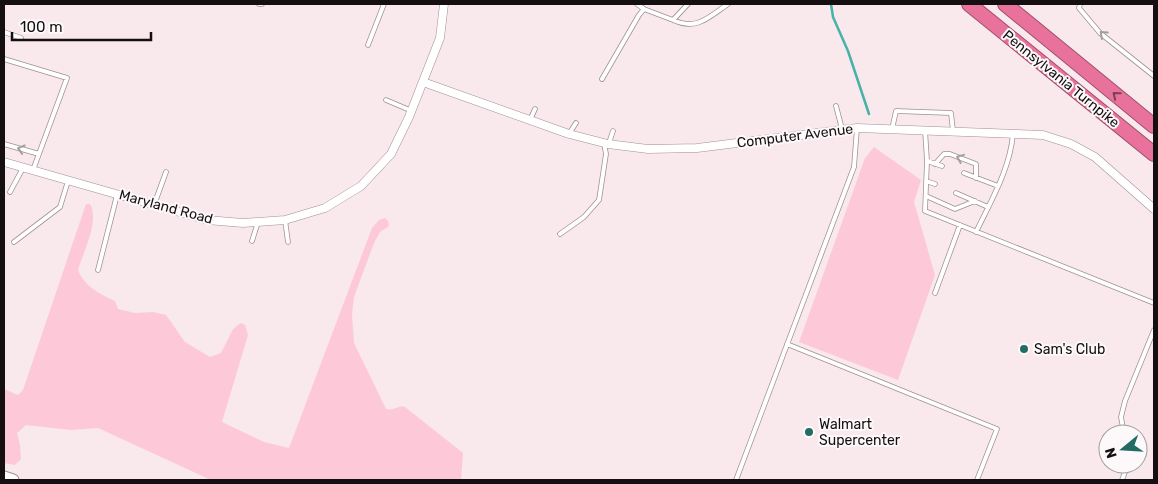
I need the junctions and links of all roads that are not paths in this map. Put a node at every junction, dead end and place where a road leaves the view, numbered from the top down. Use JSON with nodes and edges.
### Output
{"nodes":[{"id":1,"x":384,"y":4,"type":"edge"},
{"id":2,"x":444,"y":4,"type":"edge"},
{"id":3,"x":637,"y":4,"type":"edge"},
{"id":4,"x":688,"y":4,"type":"edge"},
{"id":5,"x":728,"y":4,"type":"edge"},
{"id":6,"x":968,"y":4,"type":"edge"},
{"id":7,"x":1005,"y":4,"type":"edge"},
{"id":8,"x":1080,"y":4,"type":"edge"},
{"id":9,"x":644,"y":9,"type":"junction"},
{"id":10,"x":673,"y":20,"type":"junction"},
{"id":11,"x":4,"y":32,"type":"edge"},
{"id":12,"x":21,"y":38,"type":"dead end"},
{"id":13,"x":368,"y":45,"type":"dead end"},
{"id":14,"x":4,"y":59,"type":"edge"},
{"id":15,"x":1154,"y":76,"type":"edge"},
{"id":16,"x":602,"y":79,"type":"dead end"},
{"id":17,"x":423,"y":82,"type":"junction"},
{"id":18,"x":386,"y":100,"type":"dead end"},
{"id":19,"x":836,"y":106,"type":"dead end"},
{"id":20,"x":534,"y":109,"type":"dead end"},
{"id":21,"x":412,"y":111,"type":"junction"},
{"id":22,"x":530,"y":120,"type":"junction"},
{"id":23,"x":576,"y":123,"type":"dead end"},
{"id":24,"x":1154,"y":126,"type":"edge"},
{"id":25,"x":857,"y":128,"type":"junction"},
{"id":26,"x":842,"y":129,"type":"junction"},
{"id":27,"x":892,"y":129,"type":"junction"},
{"id":28,"x":925,"y":130,"type":"junction"},
{"id":29,"x":613,"y":131,"type":"dead end"},
{"id":30,"x":953,"y":131,"type":"junction"},
{"id":31,"x":569,"y":134,"type":"junction"},
{"id":32,"x":1013,"y":134,"type":"junction"},
{"id":33,"x":4,"y":144,"type":"edge"},
{"id":34,"x":606,"y":144,"type":"junction"},
{"id":35,"x":39,"y":154,"type":"junction"},
{"id":36,"x":1154,"y":154,"type":"edge"},
{"id":37,"x":927,"y":161,"type":"junction"},
{"id":38,"x":4,"y":162,"type":"edge"},
{"id":39,"x":935,"y":164,"type":"junction"},
{"id":40,"x":942,"y":166,"type":"dead end"},
{"id":41,"x":23,"y":168,"type":"junction"},
{"id":42,"x":33,"y":170,"type":"junction"},
{"id":43,"x":166,"y":172,"type":"dead end"},
{"id":44,"x":964,"y":173,"type":"dead end"},
{"id":45,"x":976,"y":178,"type":"junction"},
{"id":46,"x":68,"y":180,"type":"junction"},
{"id":47,"x":926,"y":181,"type":"junction"},
{"id":48,"x":935,"y":184,"type":"dead end"},
{"id":49,"x":998,"y":186,"type":"junction"},
{"id":50,"x":10,"y":192,"type":"dead end"},
{"id":51,"x":956,"y":193,"type":"dead end"},
{"id":52,"x":117,"y":195,"type":"junction"},
{"id":53,"x":926,"y":196,"type":"junction"},
{"id":54,"x":975,"y":201,"type":"junction"},
{"id":55,"x":154,"y":205,"type":"junction"},
{"id":56,"x":988,"y":207,"type":"junction"},
{"id":57,"x":1154,"y":209,"type":"edge"},
{"id":58,"x":285,"y":220,"type":"junction"},
{"id":59,"x":258,"y":222,"type":"junction"},
{"id":60,"x":960,"y":226,"type":"junction"},
{"id":61,"x":976,"y":232,"type":"junction"},
{"id":62,"x":560,"y":234,"type":"dead end"},
{"id":63,"x":252,"y":241,"type":"dead end"},
{"id":64,"x":14,"y":242,"type":"dead end"},
{"id":65,"x":288,"y":242,"type":"dead end"},
{"id":66,"x":98,"y":270,"type":"dead end"},
{"id":67,"x":935,"y":293,"type":"dead end"},
{"id":68,"x":1154,"y":303,"type":"edge"},
{"id":69,"x":1154,"y":330,"type":"edge"},
{"id":70,"x":787,"y":344,"type":"junction"},
{"id":71,"x":1122,"y":424,"type":"edge"},
{"id":72,"x":4,"y":477,"type":"edge"},
{"id":73,"x":13,"y":480,"type":"edge"},
{"id":74,"x":736,"y":480,"type":"edge"},
{"id":75,"x":977,"y":480,"type":"edge"}],
"edges":[{"from":1,"to":13,"type":"lane"},
{"from":2,"to":17,"type":"street","name":"Maryland Road"},
{"from":3,"to":9,"type":"lane"},
{"from":4,"to":10,"type":"lane"},
{"from":5,"to":10,"type":"lane"},
{"from":6,"to":36,"type":"highway","name":"Pennsylvania Turnpike"},
{"from":24,"to":7,"type":"highway","name":"Pennsylvania Turnpike","one_way":true},
{"from":15,"to":8,"type":"lane","one_way":true},
{"from":9,"to":10,"type":"lane"},
{"from":9,"to":16,"type":"lane"},
{"from":11,"to":12,"type":"lane"},
{"from":14,"to":35,"type":"lane"},
{"from":17,"to":21,"type":"street","name":"Maryland Road"},
{"from":17,"to":22,"type":"street","name":"Computer Avenue"},
{"from":18,"to":21,"type":"lane"},
{"from":19,"to":26,"type":"lane"},
{"from":20,"to":22,"type":"lane"},
{"from":21,"to":58,"type":"street","name":"Maryland Road"},
{"from":22,"to":31,"type":"street","name":"Computer Avenue"},
{"from":23,"to":31,"type":"lane"},
{"from":25,"to":26,"type":"street","name":"Computer Avenue"},
{"from":25,"to":27,"type":"street","name":"Computer Avenue"},
{"from":25,"to":70,"type":"lane"},
{"from":26,"to":34,"type":"street","name":"Computer Avenue"},
{"from":27,"to":28,"type":"street","name":"Computer Avenue"},
{"from":27,"to":30,"type":"lane"},
{"from":28,"to":30,"type":"street","name":"Computer Avenue"},
{"from":28,"to":37,"type":"lane"},
{"from":29,"to":34,"type":"lane"},
{"from":30,"to":32,"type":"street","name":"Computer Avenue"},
{"from":31,"to":34,"type":"street","name":"Computer Avenue"},
{"from":32,"to":49,"type":"lane"},
{"from":32,"to":57,"type":"street","name":"Computer Avenue"},
{"from":35,"to":33,"type":"lane","one_way":true},
{"from":34,"to":62,"type":"lane"},
{"from":35,"to":42,"type":"lane"},
{"from":37,"to":39,"type":"lane"},
{"from":37,"to":47,"type":"lane"},
{"from":38,"to":41,"type":"street","name":"Maryland Road"},
{"from":39,"to":40,"type":"lane"},
{"from":45,"to":39,"type":"lane","one_way":true},
{"from":41,"to":42,"type":"street","name":"Maryland Road"},
{"from":41,"to":50,"type":"lane"},
{"from":42,"to":46,"type":"street","name":"Maryland Road"},
{"from":43,"to":55,"type":"lane"},
{"from":44,"to":45,"type":"lane"},
{"from":45,"to":49,"type":"lane"},
{"from":46,"to":52,"type":"street","name":"Maryland Road"},
{"from":46,"to":64,"type":"lane"},
{"from":47,"to":48,"type":"lane"},
{"from":47,"to":53,"type":"lane"},
{"from":49,"to":56,"type":"lane"},
{"from":51,"to":54,"type":"lane"},
{"from":52,"to":55,"type":"street","name":"Maryland Road"},
{"from":52,"to":66,"type":"lane"},
{"from":53,"to":54,"type":"lane"},
{"from":53,"to":60,"type":"lane"},
{"from":54,"to":56,"type":"lane"},
{"from":55,"to":59,"type":"street","name":"Maryland Road"},
{"from":56,"to":61,"type":"lane"},
{"from":58,"to":59,"type":"street","name":"Maryland Road"},
{"from":58,"to":65,"type":"lane"},
{"from":59,"to":63,"type":"lane"},
{"from":60,"to":61,"type":"lane"},
{"from":60,"to":67,"type":"lane"},
{"from":61,"to":68,"type":"lane"},
{"from":69,"to":71,"type":"lane"},
{"from":70,"to":74,"type":"lane"},
{"from":70,"to":75,"type":"lane"},
{"from":72,"to":73,"type":"main road"}]}
